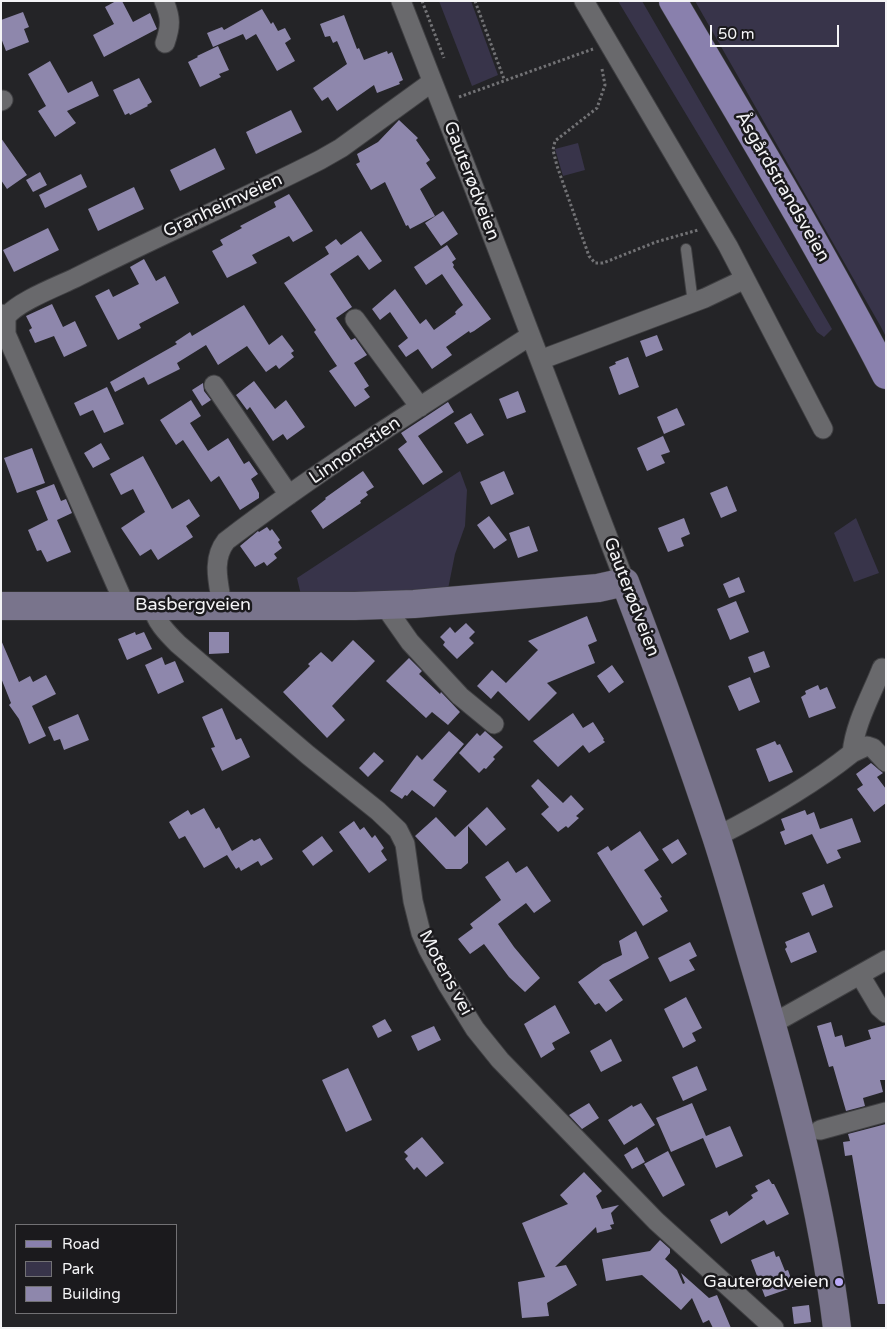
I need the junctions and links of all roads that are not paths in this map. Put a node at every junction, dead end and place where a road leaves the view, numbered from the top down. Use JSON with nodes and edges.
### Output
{"nodes":[{"id":1,"x":164,"y":1,"type":"edge"},
{"id":2,"x":401,"y":1,"type":"edge"},
{"id":3,"x":584,"y":1,"type":"edge"},
{"id":4,"x":673,"y":1,"type":"edge"},
{"id":5,"x":165,"y":43,"type":"dead end"},
{"id":6,"x":432,"y":82,"type":"junction"},
{"id":7,"x":686,"y":249,"type":"dead end"},
{"id":8,"x":745,"y":279,"type":"junction"},
{"id":9,"x":694,"y":303,"type":"junction"},
{"id":10,"x":3,"y":316,"type":"edge"},
{"id":11,"x":355,"y":319,"type":"dead end"},
{"id":12,"x":530,"y":336,"type":"junction"},
{"id":13,"x":540,"y":360,"type":"junction"},
{"id":14,"x":886,"y":375,"type":"edge"},
{"id":15,"x":214,"y":386,"type":"dead end"},
{"id":16,"x":420,"y":407,"type":"junction"},
{"id":17,"x":823,"y":429,"type":"dead end"},
{"id":18,"x":289,"y":495,"type":"junction"},
{"id":19,"x":625,"y":582,"type":"junction"},
{"id":20,"x":138,"y":605,"type":"junction"},
{"id":21,"x":222,"y":605,"type":"junction"},
{"id":22,"x":384,"y":605,"type":"junction"},
{"id":23,"x":1,"y":606,"type":"edge"},
{"id":24,"x":882,"y":668,"type":"dead end"},
{"id":25,"x":494,"y":724,"type":"dead end"},
{"id":26,"x":852,"y":753,"type":"junction"},
{"id":27,"x":886,"y":762,"type":"edge"},
{"id":28,"x":716,"y":837,"type":"junction"},
{"id":29,"x":886,"y":960,"type":"edge"},
{"id":30,"x":860,"y":975,"type":"junction"},
{"id":31,"x":886,"y":1014,"type":"edge"},
{"id":32,"x":772,"y":1024,"type":"junction"},
{"id":33,"x":886,"y":1112,"type":"edge"},
{"id":34,"x":820,"y":1130,"type":"dead end"},
{"id":35,"x":774,"y":1328,"type":"edge"},
{"id":36,"x":837,"y":1328,"type":"edge"}],
"edges":[{"from":1,"to":5,"type":"street"},
{"from":2,"to":6,"type":"street","name":"Gauterødveien"},
{"from":3,"to":8,"type":"street"},
{"from":4,"to":14,"type":"main road","name":"Åsgårdstrandsveien"},
{"from":6,"to":10,"type":"street","name":"Granheimveien"},
{"from":6,"to":12,"type":"street","name":"Gauterødveien"},
{"from":7,"to":9,"type":"lane"},
{"from":8,"to":9,"type":"street"},
{"from":8,"to":17,"type":"street"},
{"from":9,"to":13,"type":"street"},
{"from":10,"to":20,"type":"street","name":"Granheimveien"},
{"from":11,"to":16,"type":"street","name":"Linnomstien"},
{"from":12,"to":13,"type":"street","name":"Gauterødveien"},
{"from":12,"to":16,"type":"street","name":"Linnomstien"},
{"from":13,"to":19,"type":"street","name":"Gauterødveien"},
{"from":15,"to":18,"type":"street"},
{"from":16,"to":18,"type":"street","name":"Linnomstien"},
{"from":18,"to":21,"type":"street","name":"Linnomstien"},
{"from":19,"to":22,"type":"main road","name":"Basbergveien"},
{"from":19,"to":28,"type":"main road","name":"Gauterødveien"},
{"from":20,"to":21,"type":"main road","name":"Basbergveien"},
{"from":20,"to":23,"type":"main road","name":"Basbergveien"},
{"from":20,"to":35,"type":"street","name":"Motens vei"},
{"from":21,"to":22,"type":"main road","name":"Basbergveien"},
{"from":22,"to":25,"type":"street"},
{"from":24,"to":26,"type":"street"},
{"from":26,"to":27,"type":"street"},
{"from":26,"to":28,"type":"street"},
{"from":28,"to":32,"type":"main road","name":"Gauterødveien"},
{"from":29,"to":30,"type":"street"},
{"from":30,"to":31,"type":"street"},
{"from":30,"to":32,"type":"street"},
{"from":32,"to":36,"type":"main road","name":"Gauterødveien"},
{"from":33,"to":34,"type":"street"}]}
